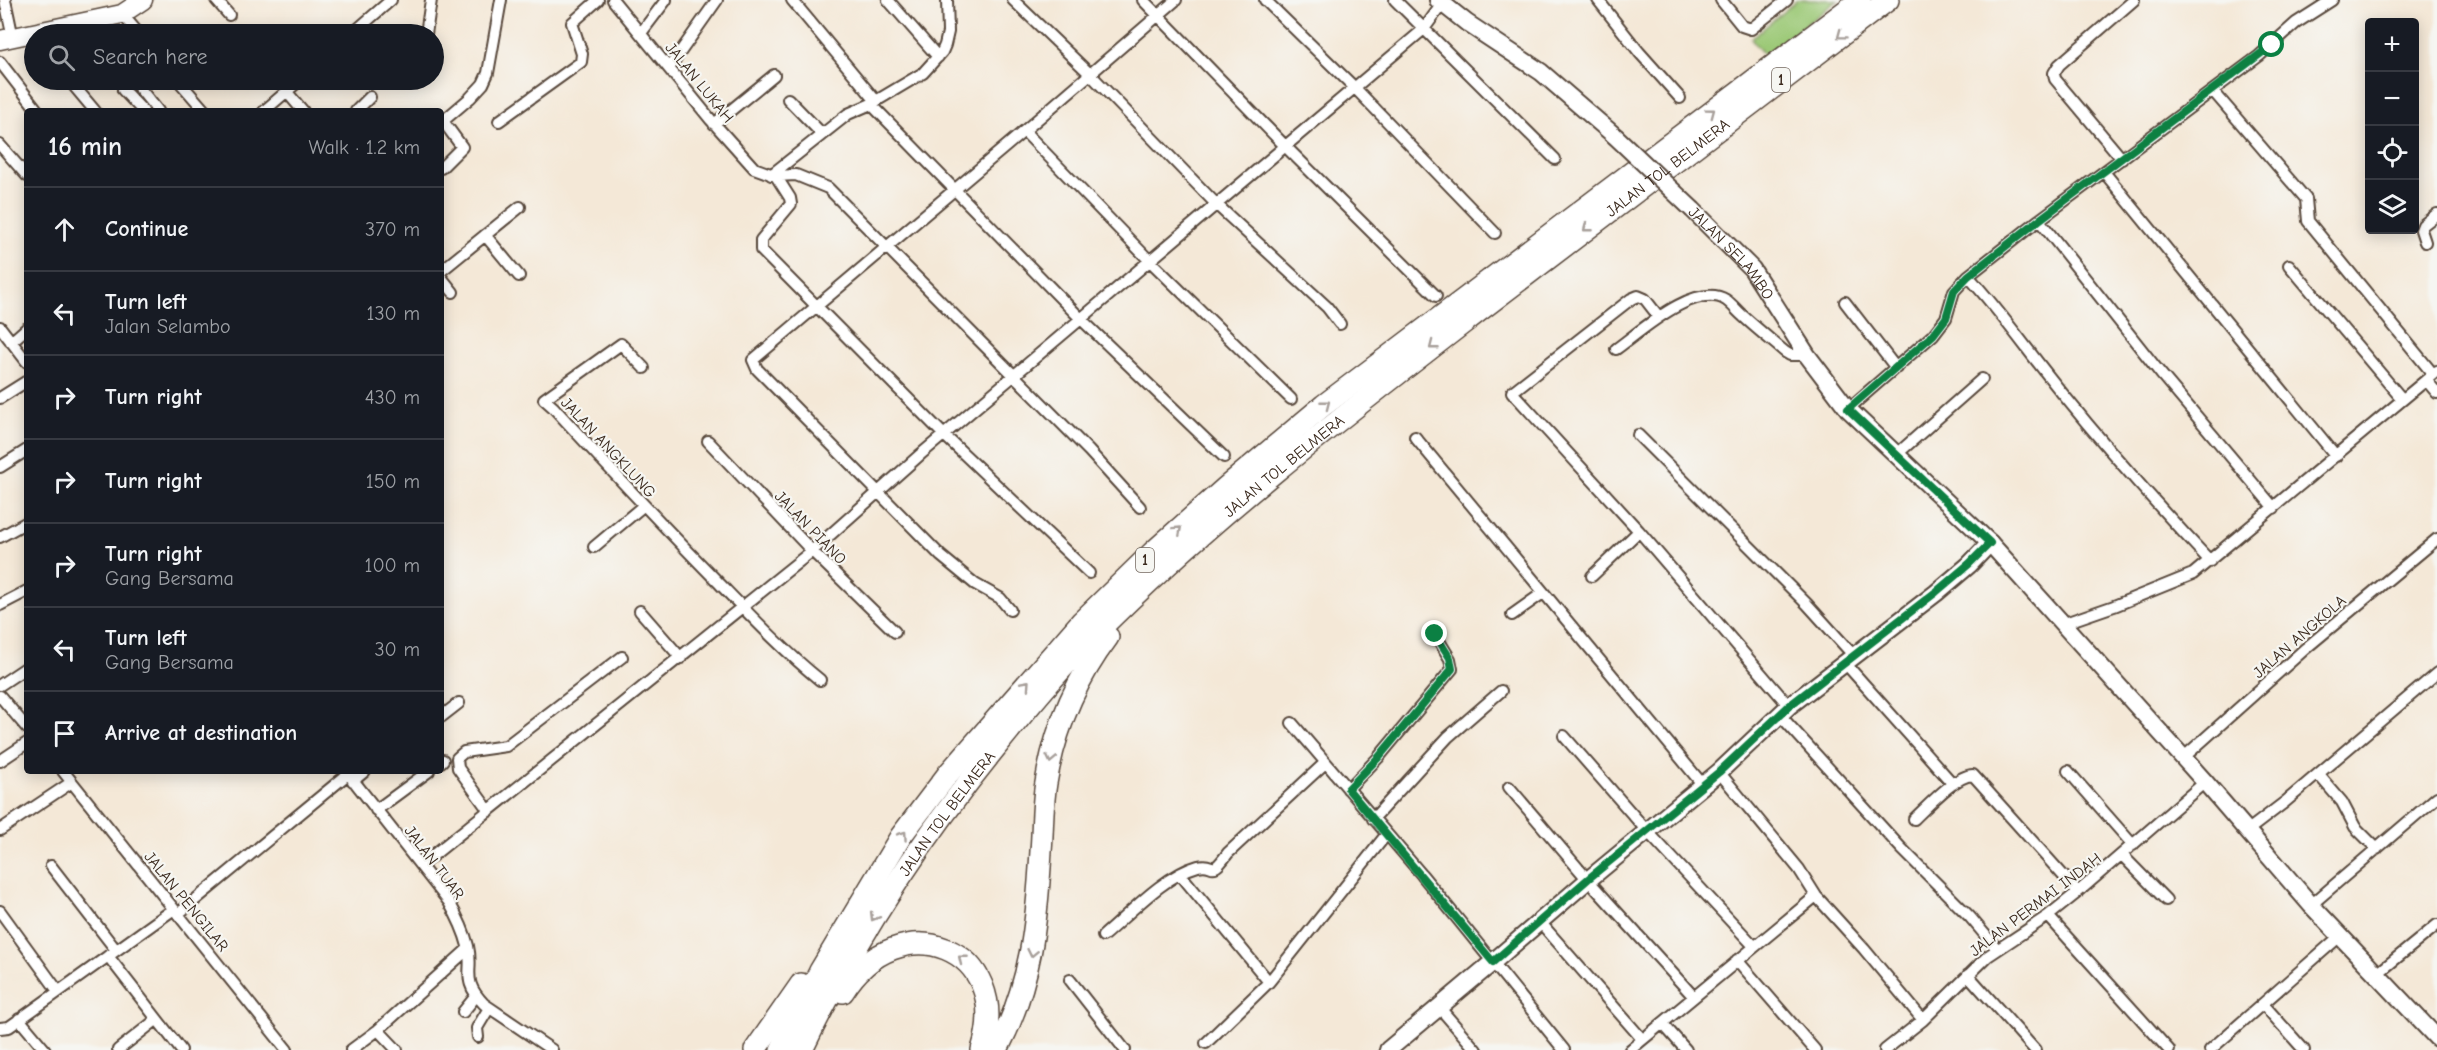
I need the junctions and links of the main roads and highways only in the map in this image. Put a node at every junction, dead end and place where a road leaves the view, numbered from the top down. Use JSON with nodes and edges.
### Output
{"nodes":[{"id":1,"x":143,"y":0,"type":"edge"},
{"id":2,"x":1860,"y":0,"type":"edge"},
{"id":3,"x":1888,"y":0,"type":"edge"},
{"id":4,"x":101,"y":24,"type":"edge"},
{"id":5,"x":24,"y":37,"type":"edge"},
{"id":6,"x":6,"y":39,"type":"edge"},
{"id":7,"x":1165,"y":567,"type":"junction"},
{"id":8,"x":881,"y":868,"type":"junction"},
{"id":9,"x":755,"y":1050,"type":"edge"},
{"id":10,"x":781,"y":1050,"type":"edge"},
{"id":11,"x":804,"y":1050,"type":"edge"},
{"id":12,"x":982,"y":1050,"type":"edge"},
{"id":13,"x":997,"y":1050,"type":"edge"}],
"edges":[{"from":1,"to":4,"type":"main road"},
{"from":8,"to":2,"type":"highway","name":"JALAN TOL BELMERA","number":"1","one_way":true},
{"from":3,"to":7,"type":"highway","name":"JALAN TOL BELMERA","number":"1","one_way":true},
{"from":5,"to":6,"type":"main road"},
{"from":7,"to":11,"type":"highway","name":"JALAN TOL BELMERA","number":"1","one_way":true},
{"from":7,"to":13,"type":"highway","one_way":true},
{"from":8,"to":9,"type":"highway"},
{"from":8,"to":10,"type":"highway","name":"JALAN TOL BELMERA","number":"1"},
{"from":12,"to":11,"type":"highway","one_way":true}]}
